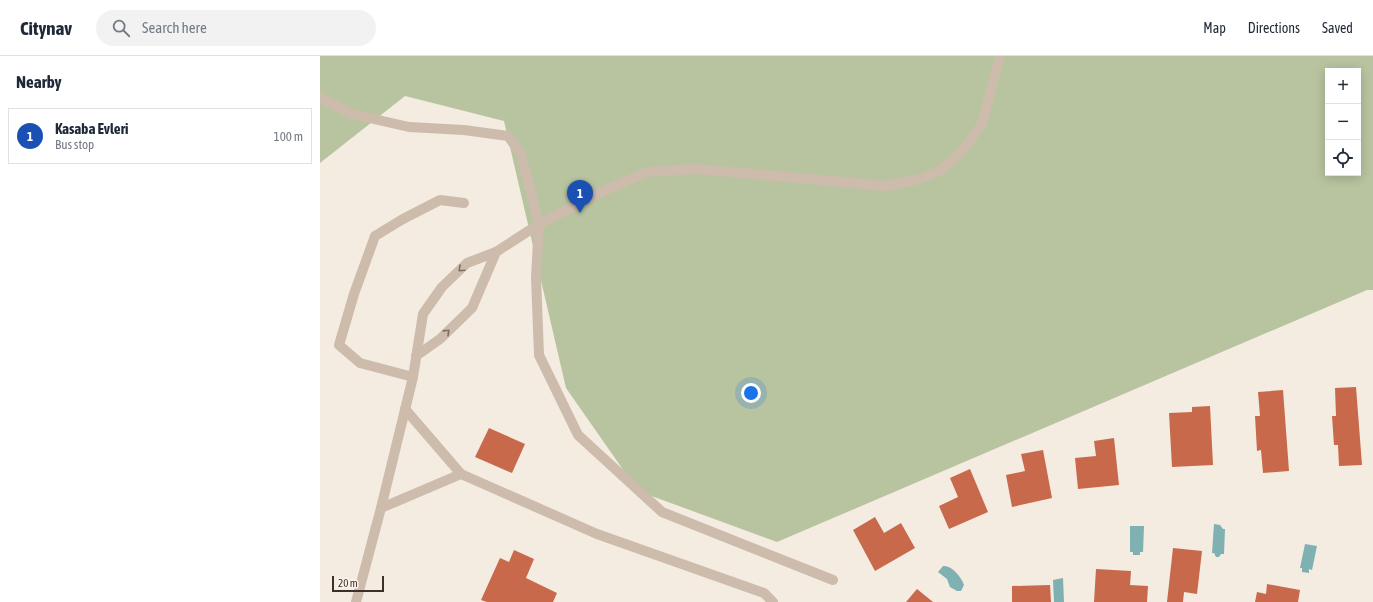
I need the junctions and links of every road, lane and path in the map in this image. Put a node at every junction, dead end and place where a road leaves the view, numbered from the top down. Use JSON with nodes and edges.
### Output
{"nodes":[{"id":1,"x":1000,"y":56,"type":"edge"},
{"id":2,"x":320,"y":98,"type":"edge"},
{"id":3,"x":464,"y":203,"type":"dead end"},
{"id":4,"x":539,"y":224,"type":"junction"},
{"id":5,"x":496,"y":252,"type":"junction"},
{"id":6,"x":416,"y":356,"type":"junction"},
{"id":7,"x":413,"y":378,"type":"junction"},
{"id":8,"x":405,"y":409,"type":"junction"},
{"id":9,"x":461,"y":474,"type":"junction"},
{"id":10,"x":382,"y":508,"type":"junction"},
{"id":11,"x":833,"y":580,"type":"dead end"},
{"id":12,"x":356,"y":602,"type":"edge"},
{"id":13,"x":773,"y":602,"type":"edge"}],
"edges":[{"from":1,"to":4,"type":"street"},
{"from":2,"to":4,"type":"street"},
{"from":3,"to":7,"type":"street"},
{"from":4,"to":5,"type":"street"},
{"from":4,"to":11,"type":"street"},
{"from":6,"to":5,"type":"street","one_way":true},
{"from":5,"to":6,"type":"street","one_way":true},
{"from":6,"to":7,"type":"street"},
{"from":7,"to":8,"type":"street"},
{"from":8,"to":9,"type":"street"},
{"from":8,"to":10,"type":"street"},
{"from":9,"to":10,"type":"street"},
{"from":9,"to":13,"type":"street"},
{"from":10,"to":12,"type":"street"}]}
